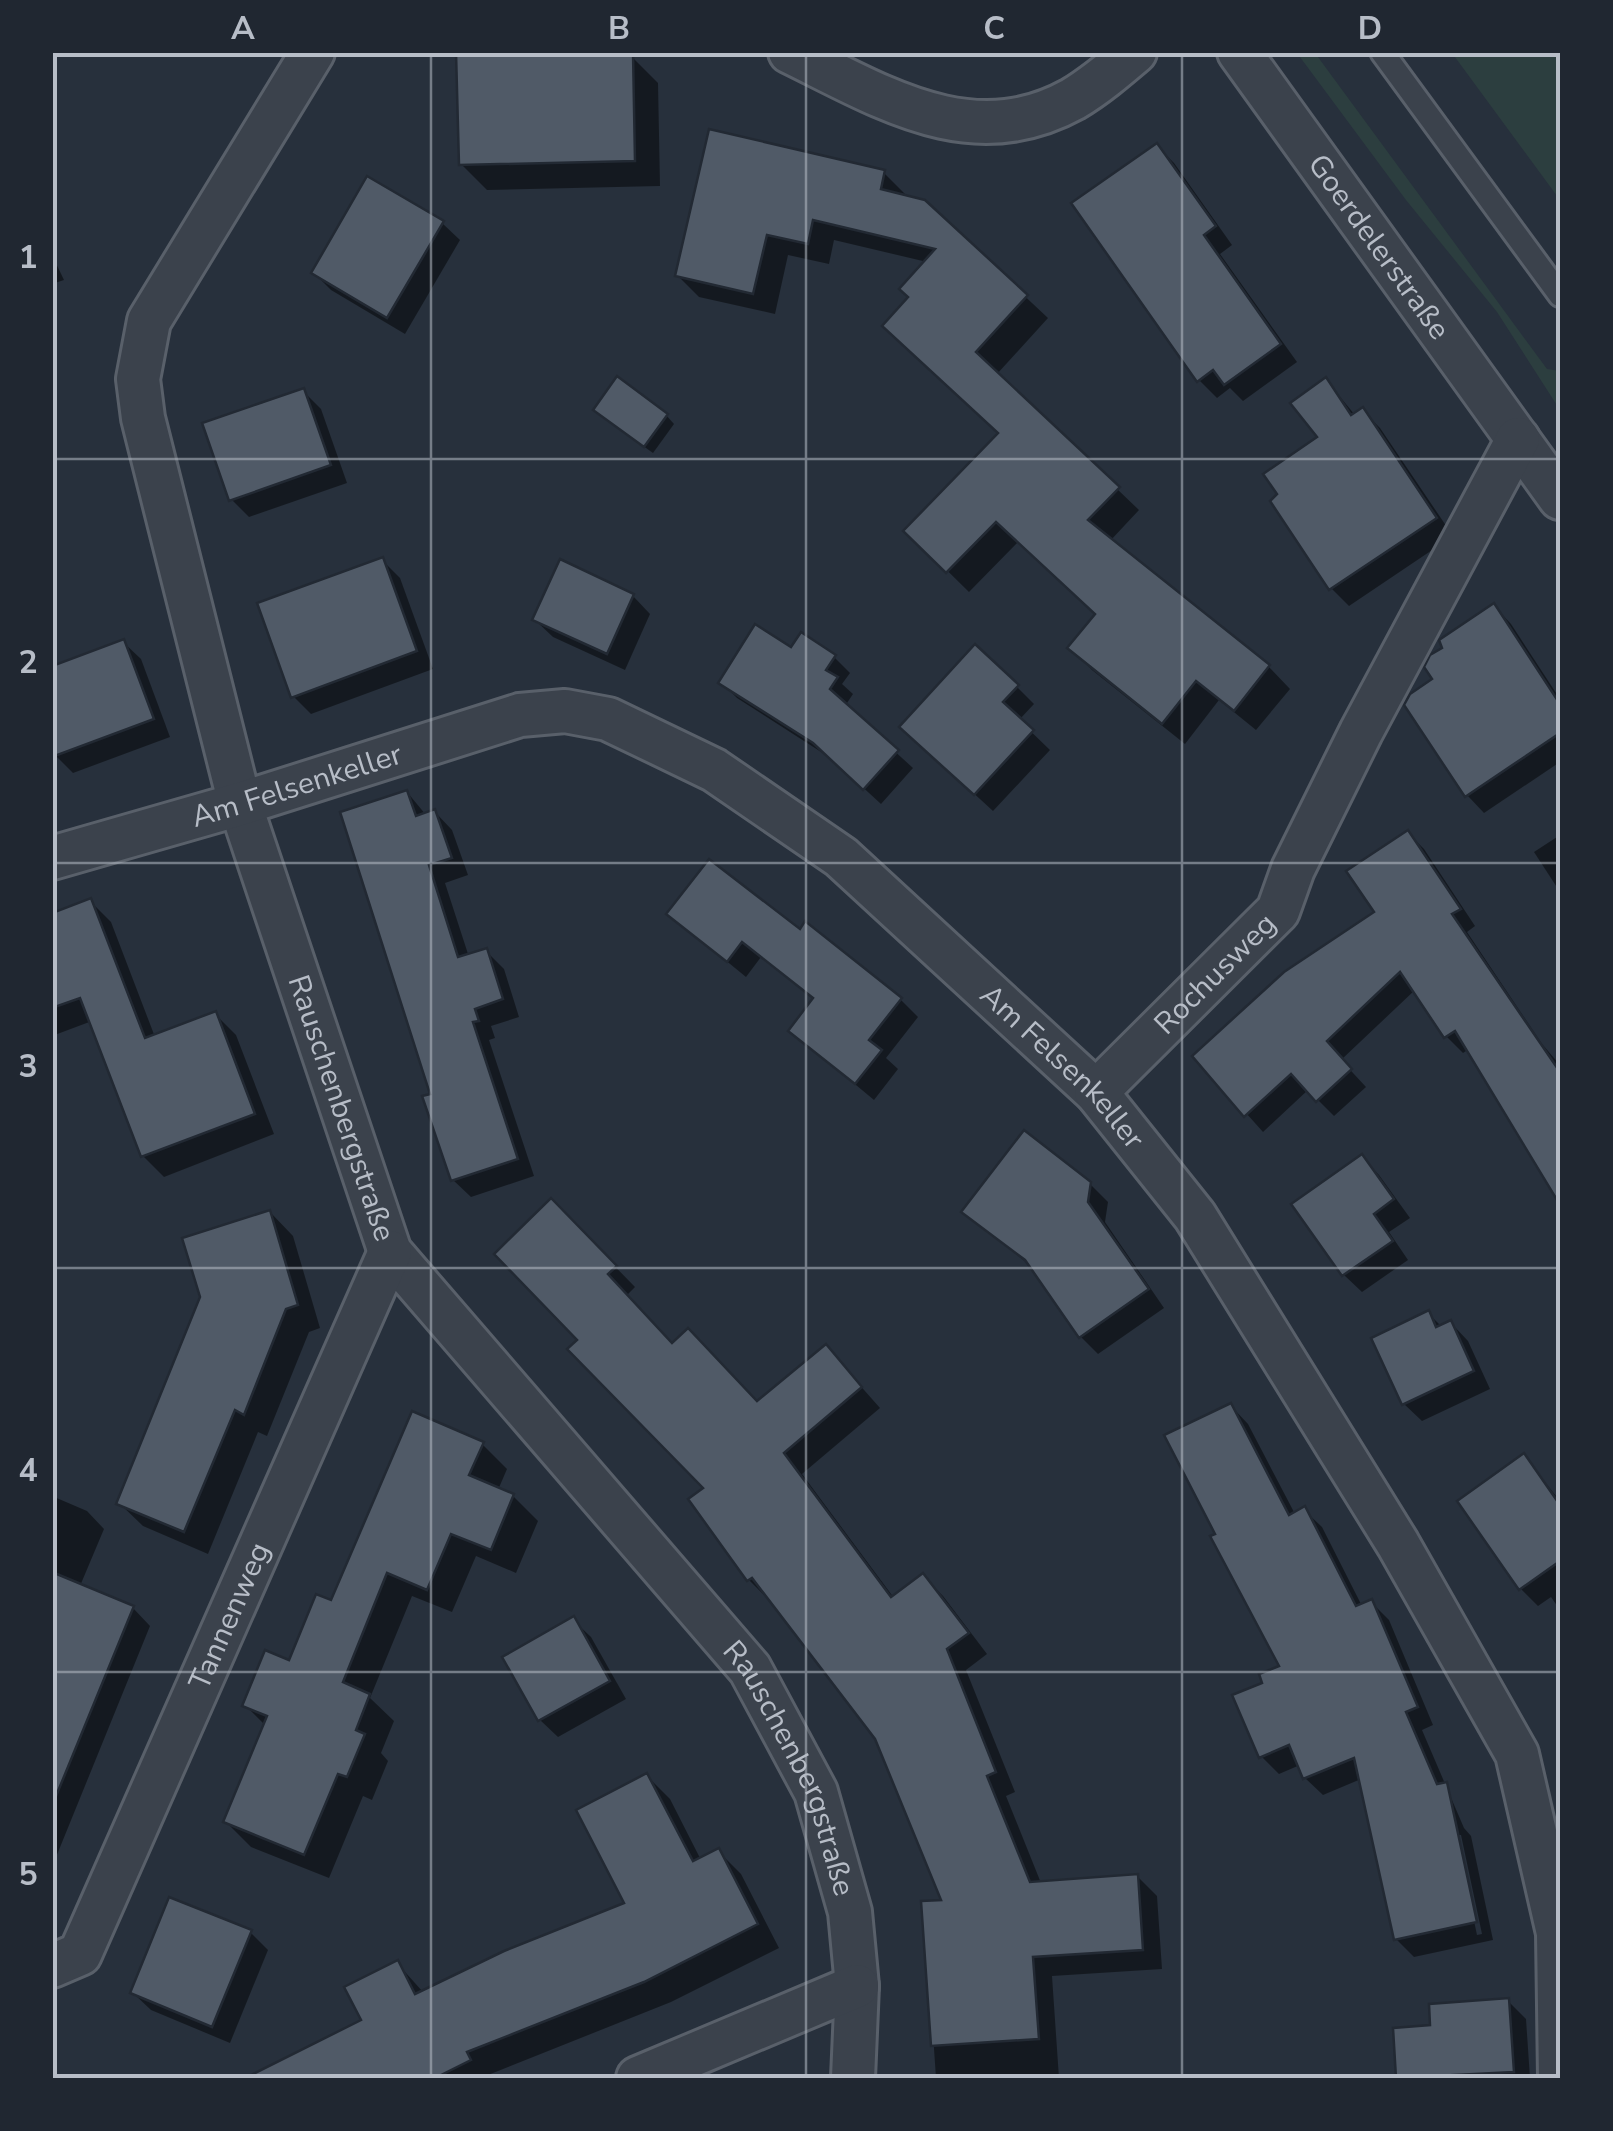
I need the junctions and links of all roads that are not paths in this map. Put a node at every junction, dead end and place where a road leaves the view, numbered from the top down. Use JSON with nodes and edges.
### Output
{"nodes":[{"id":1,"x":312,"y":52,"type":"edge"},
{"id":2,"x":790,"y":52,"type":"edge"},
{"id":3,"x":1135,"y":52,"type":"edge"},
{"id":4,"x":1239,"y":52,"type":"edge"},
{"id":5,"x":1382,"y":52,"type":"edge"},
{"id":6,"x":1560,"y":296,"type":"edge"},
{"id":7,"x":1518,"y":439,"type":"junction"},
{"id":8,"x":1560,"y":498,"type":"edge"},
{"id":9,"x":240,"y":804,"type":"junction"},
{"id":10,"x":52,"y":858,"type":"edge"},
{"id":11,"x":1096,"y":1092,"type":"junction"},
{"id":12,"x":390,"y":1252,"type":"junction"},
{"id":13,"x":52,"y":1966,"type":"edge"},
{"id":14,"x":857,"y":1986,"type":"junction"},
{"id":15,"x":638,"y":2078,"type":"edge"},
{"id":16,"x":853,"y":2078,"type":"edge"},
{"id":17,"x":1560,"y":2078,"type":"edge"}],
"edges":[{"from":1,"to":9,"type":"street","name":"Rauschenbergstraße"},
{"from":2,"to":3,"type":"street"},
{"from":4,"to":7,"type":"street","name":"Goerdelerstraße"},
{"from":5,"to":6,"type":"lane"},
{"from":7,"to":8,"type":"street","name":"Goerdelerstraße"},
{"from":7,"to":11,"type":"street","name":"Rochusweg"},
{"from":9,"to":10,"type":"street","name":"Am Felsenkeller"},
{"from":9,"to":11,"type":"street","name":"Am Felsenkeller"},
{"from":9,"to":12,"type":"street","name":"Rauschenbergstraße"},
{"from":11,"to":17,"type":"street","name":"Am Felsenkeller"},
{"from":12,"to":13,"type":"street","name":"Tannenweg"},
{"from":12,"to":14,"type":"street","name":"Rauschenbergstraße"},
{"from":14,"to":15,"type":"street"},
{"from":14,"to":16,"type":"street","name":"Rauschenbergstraße"}]}
